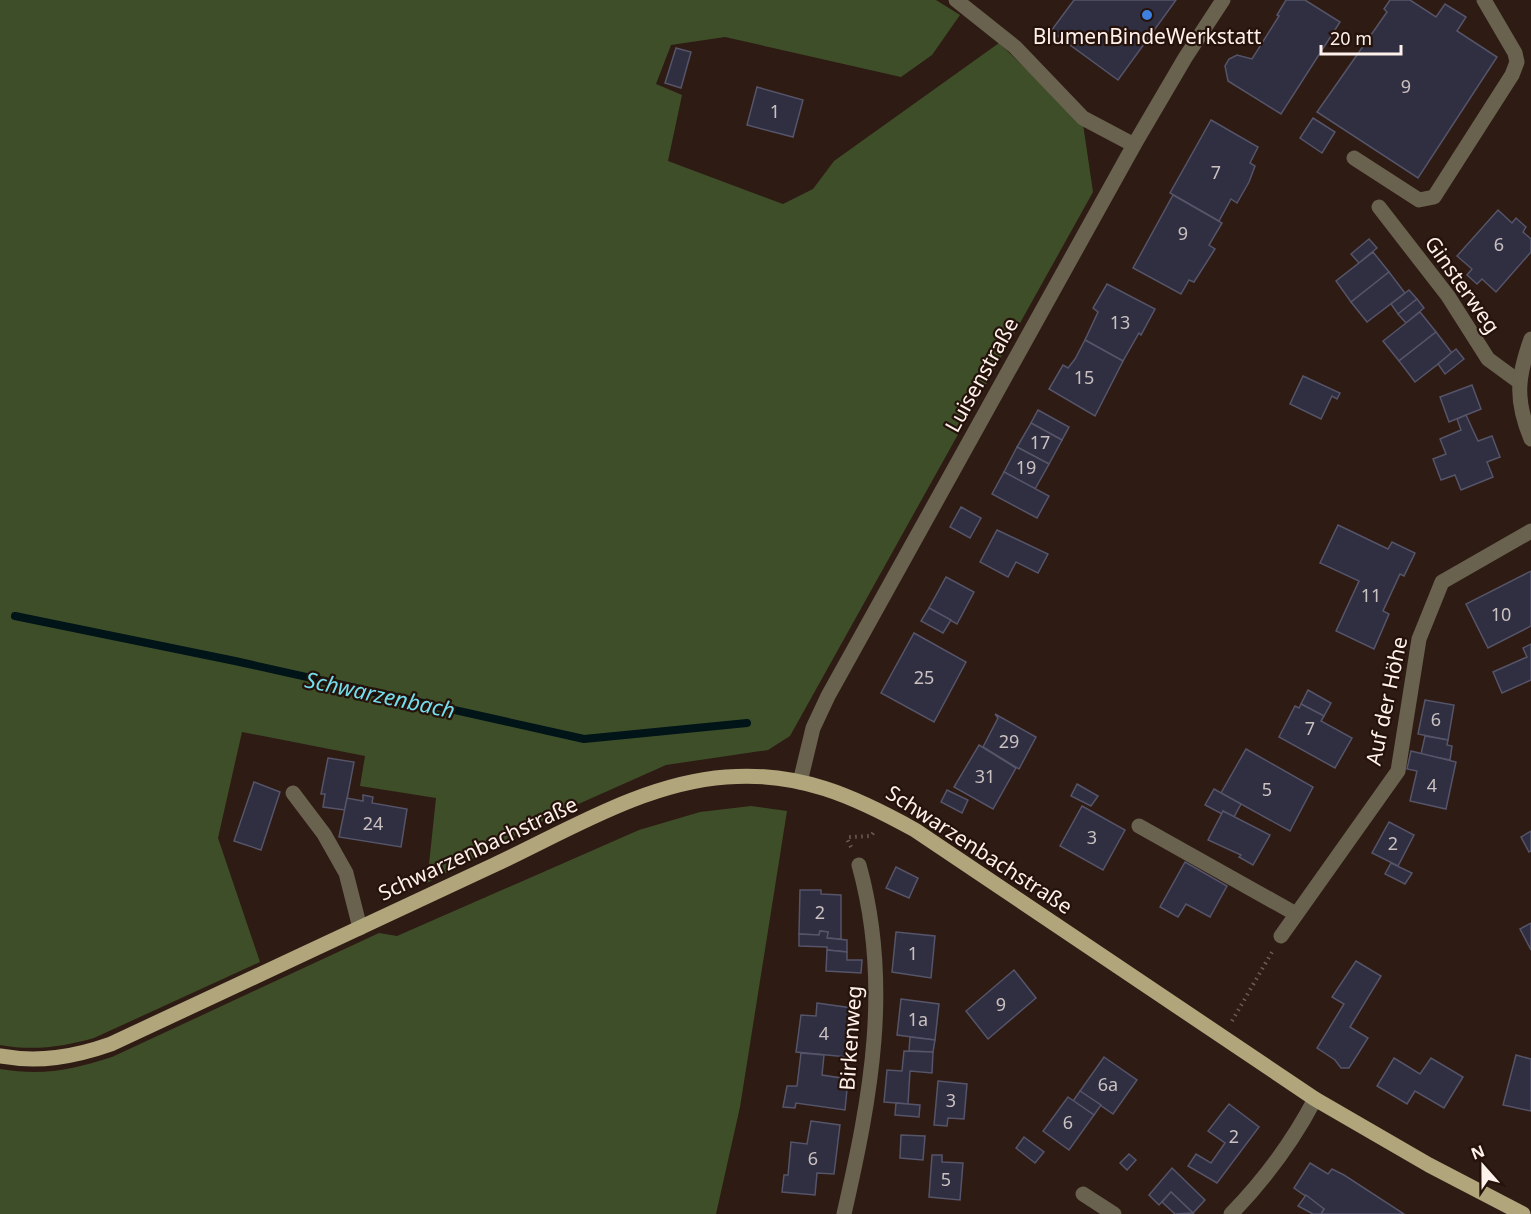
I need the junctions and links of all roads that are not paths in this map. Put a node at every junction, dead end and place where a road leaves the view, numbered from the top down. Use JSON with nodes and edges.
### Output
{"nodes":[{"id":1,"x":956,"y":0,"type":"edge"},
{"id":2,"x":1223,"y":0,"type":"edge"},
{"id":3,"x":1484,"y":0,"type":"edge"},
{"id":4,"x":1134,"y":145,"type":"junction"},
{"id":5,"x":1354,"y":158,"type":"dead end"},
{"id":6,"x":1379,"y":207,"type":"dead end"},
{"id":7,"x":1531,"y":339,"type":"edge"},
{"id":8,"x":1518,"y":381,"type":"junction"},
{"id":9,"x":1531,"y":439,"type":"edge"},
{"id":10,"x":1531,"y":531,"type":"edge"},
{"id":11,"x":800,"y":782,"type":"junction"},
{"id":12,"x":293,"y":793,"type":"dead end"},
{"id":13,"x":1139,"y":826,"type":"dead end"},
{"id":14,"x":860,"y":864,"type":"dead end"},
{"id":15,"x":1296,"y":914,"type":"junction"},
{"id":16,"x":360,"y":928,"type":"junction"},
{"id":17,"x":1281,"y":936,"type":"road end"},
{"id":18,"x":0,"y":1056,"type":"edge"},
{"id":19,"x":1315,"y":1099,"type":"junction"},
{"id":20,"x":1083,"y":1194,"type":"dead end"},
{"id":21,"x":844,"y":1214,"type":"edge"},
{"id":22,"x":1114,"y":1214,"type":"edge"},
{"id":23,"x":1231,"y":1214,"type":"edge"},
{"id":24,"x":1522,"y":1214,"type":"edge"}],
"edges":[{"from":1,"to":4,"type":"street"},
{"from":2,"to":4,"type":"street","name":"Luisenstraße"},
{"from":3,"to":5,"type":"street"},
{"from":4,"to":11,"type":"street","name":"Luisenstraße"},
{"from":6,"to":8,"type":"street","name":"Ginsterweg"},
{"from":7,"to":8,"type":"street"},
{"from":8,"to":9,"type":"street"},
{"from":10,"to":15,"type":"street","name":"Auf der Höhe"},
{"from":11,"to":16,"type":"main road","name":"Schwarzenbachstraße"},
{"from":11,"to":19,"type":"main road","name":"Schwarzenbachstraße"},
{"from":12,"to":16,"type":"street"},
{"from":13,"to":15,"type":"street"},
{"from":14,"to":21,"type":"street","name":"Birkenweg"},
{"from":15,"to":17,"type":"street","name":"Auf der Höhe"},
{"from":16,"to":18,"type":"main road","name":"Schwarzenbachstraße"},
{"from":19,"to":23,"type":"street"},
{"from":19,"to":24,"type":"main road","name":"Schwarzenbachstraße"},
{"from":20,"to":22,"type":"street"}]}
